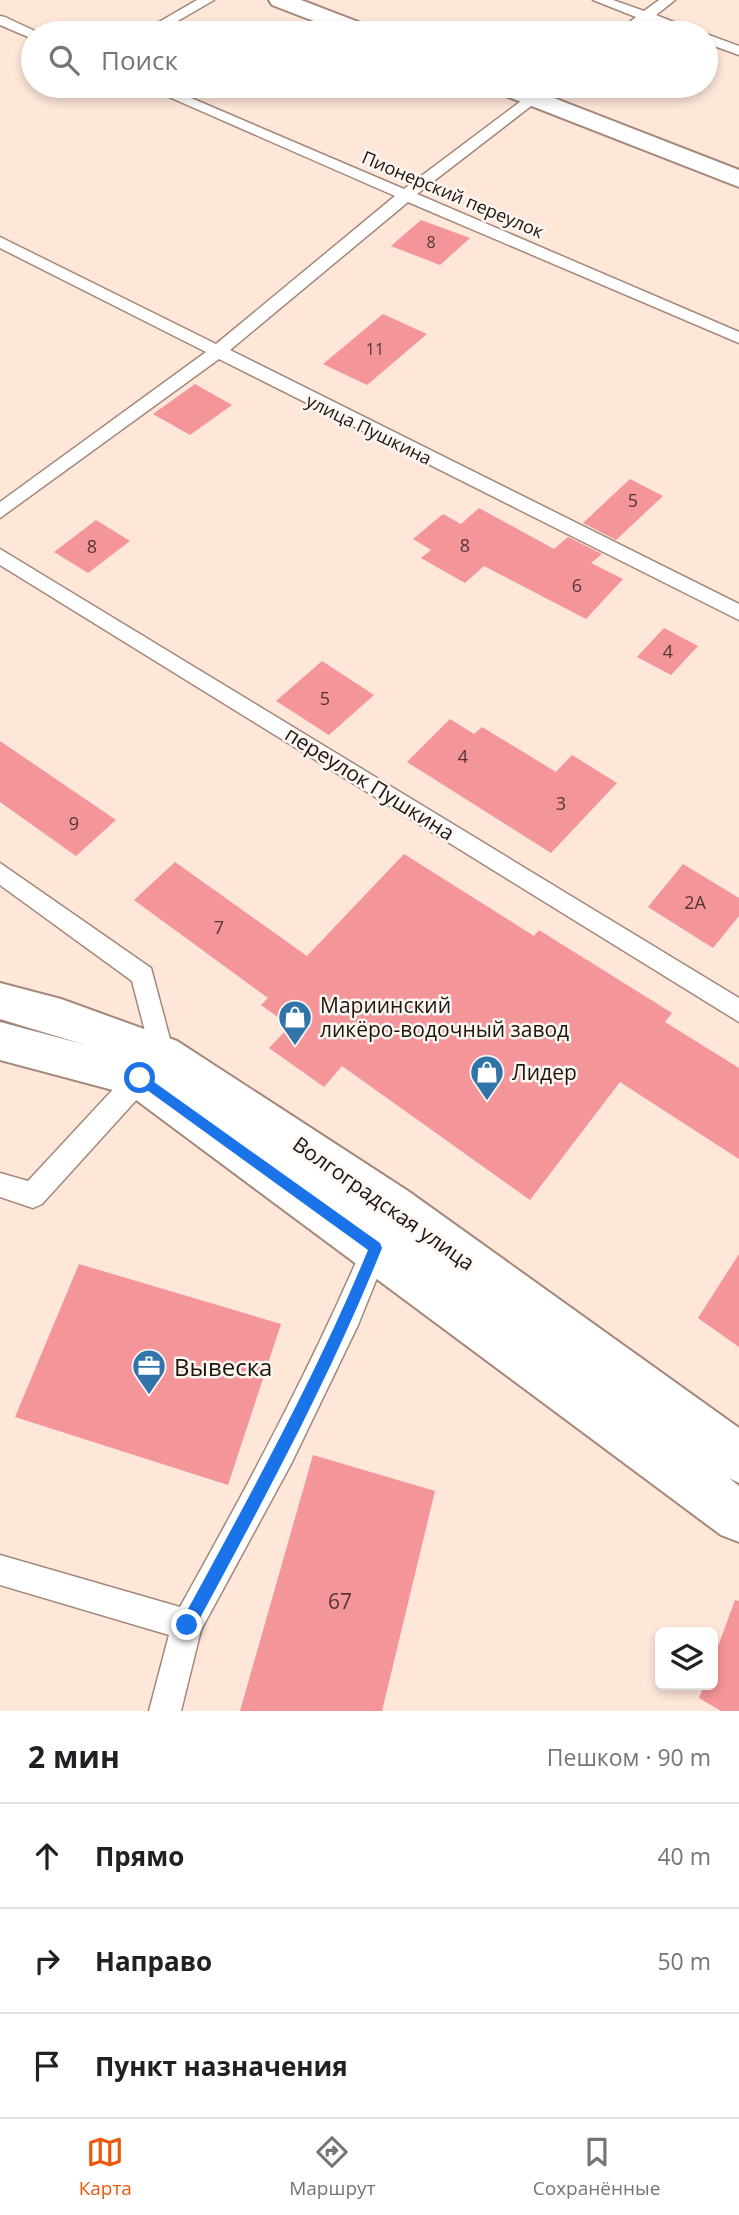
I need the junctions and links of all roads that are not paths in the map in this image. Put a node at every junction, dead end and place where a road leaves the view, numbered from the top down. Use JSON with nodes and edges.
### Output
{"nodes":[{"id":1,"x":207,"y":0,"type":"edge"},
{"id":2,"x":280,"y":0,"type":"edge"},
{"id":3,"x":600,"y":0,"type":"edge"},
{"id":4,"x":668,"y":0,"type":"edge"},
{"id":5,"x":648,"y":15,"type":"junction"},
{"id":6,"x":0,"y":20,"type":"edge"},
{"id":7,"x":169,"y":21,"type":"edge"},
{"id":8,"x":335,"y":21,"type":"edge"},
{"id":9,"x":640,"y":21,"type":"edge"},
{"id":10,"x":663,"y":21,"type":"edge"},
{"id":11,"x":21,"y":30,"type":"edge"},
{"id":12,"x":718,"y":43,"type":"edge"},
{"id":13,"x":739,"y":51,"type":"edge"},
{"id":14,"x":180,"y":98,"type":"edge"},
{"id":15,"x":534,"y":98,"type":"edge"},
{"id":16,"x":556,"y":98,"type":"edge"},
{"id":17,"x":739,"y":179,"type":"edge"},
{"id":18,"x":406,"y":195,"type":"junction"},
{"id":19,"x":0,"y":242,"type":"edge"},
{"id":20,"x":739,"y":338,"type":"edge"},
{"id":21,"x":216,"y":353,"type":"junction"},
{"id":22,"x":0,"y":511,"type":"edge"},
{"id":23,"x":0,"y":556,"type":"edge"},
{"id":24,"x":739,"y":613,"type":"edge"},
{"id":25,"x":0,"y":872,"type":"edge"},
{"id":26,"x":0,"y":1001,"type":"edge"},
{"id":27,"x":739,"y":1011,"type":"edge"},
{"id":28,"x":0,"y":1041,"type":"edge"},
{"id":29,"x":151,"y":1066,"type":"junction"},
{"id":30,"x":0,"y":1185,"type":"edge"},
{"id":31,"x":376,"y":1248,"type":"junction"},
{"id":32,"x":739,"y":1458,"type":"edge"},
{"id":33,"x":739,"y":1517,"type":"edge"},
{"id":34,"x":0,"y":1570,"type":"edge"},
{"id":35,"x":187,"y":1625,"type":"junction"},
{"id":36,"x":165,"y":1711,"type":"edge"}],
"edges":[{"from":1,"to":7,"type":"lane"},
{"from":2,"to":8,"type":"main road"},
{"from":3,"to":5,"type":"lane"},
{"from":4,"to":5,"type":"lane"},
{"from":5,"to":9,"type":"lane"},
{"from":5,"to":10,"type":"lane"},
{"from":6,"to":11,"type":"lane"},
{"from":12,"to":13,"type":"lane"},
{"from":14,"to":18,"type":"lane","name":"Пионерский переулок"},
{"from":15,"to":18,"type":"lane"},
{"from":16,"to":17,"type":"main road"},
{"from":18,"to":20,"type":"lane","name":"Пионерский переулок"},
{"from":18,"to":21,"type":"lane"},
{"from":19,"to":21,"type":"lane","name":"улица Пушкина"},
{"from":21,"to":22,"type":"lane"},
{"from":21,"to":24,"type":"lane","name":"улица Пушкина"},
{"from":23,"to":27,"type":"lane","name":"переулок Пушкина"},
{"from":25,"to":29,"type":"lane"},
{"from":26,"to":29,"type":"main road","name":"Волгоградская улица"},
{"from":28,"to":29,"type":"main road"},
{"from":29,"to":30,"type":"lane"},
{"from":29,"to":31,"type":"main road"},
{"from":29,"to":32,"type":"main road","name":"Волгоградская улица"},
{"from":31,"to":33,"type":"main road"},
{"from":31,"to":35,"type":"lane"},
{"from":34,"to":35,"type":"lane"},
{"from":35,"to":36,"type":"lane"}]}
